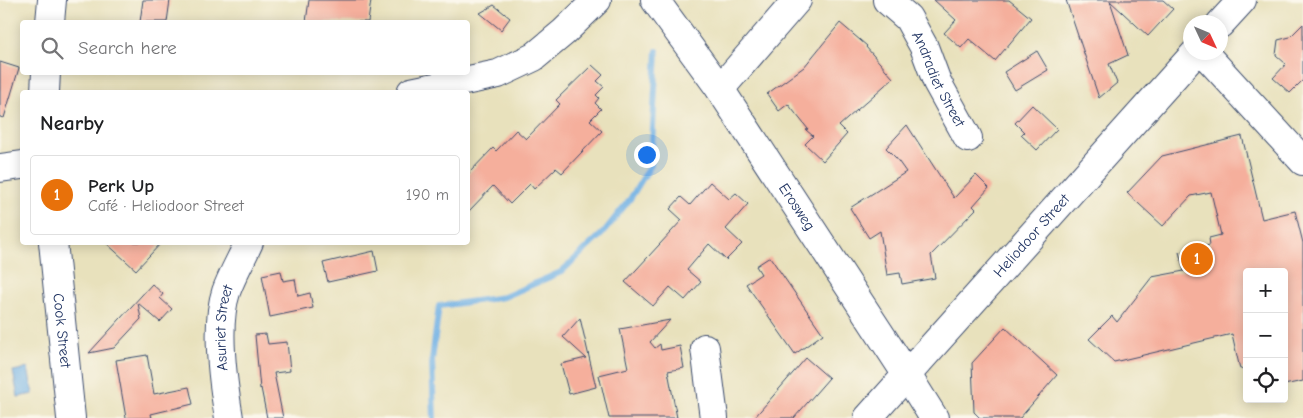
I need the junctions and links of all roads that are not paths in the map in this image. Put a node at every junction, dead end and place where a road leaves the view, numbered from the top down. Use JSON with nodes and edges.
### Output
{"nodes":[{"id":1,"x":52,"y":0,"type":"edge"},
{"id":2,"x":597,"y":0,"type":"edge"},
{"id":3,"x":655,"y":0,"type":"edge"},
{"id":4,"x":797,"y":0,"type":"edge"},
{"id":5,"x":887,"y":0,"type":"edge"},
{"id":6,"x":1242,"y":0,"type":"edge"},
{"id":7,"x":1228,"y":15,"type":"edge"},
{"id":8,"x":50,"y":20,"type":"edge"},
{"id":9,"x":1189,"y":60,"type":"edge"},
{"id":10,"x":1210,"y":60,"type":"edge"},
{"id":11,"x":46,"y":75,"type":"edge"},
{"id":12,"x":720,"y":88,"type":"junction"},
{"id":13,"x":45,"y":90,"type":"edge"},
{"id":14,"x":421,"y":90,"type":"edge"},
{"id":15,"x":968,"y":138,"type":"dead end"},
{"id":16,"x":1303,"y":161,"type":"edge"},
{"id":17,"x":20,"y":165,"type":"edge"},
{"id":18,"x":0,"y":168,"type":"edge"},
{"id":19,"x":53,"y":245,"type":"edge"},
{"id":20,"x":248,"y":245,"type":"edge"},
{"id":21,"x":706,"y":348,"type":"dead end"},
{"id":22,"x":907,"y":375,"type":"junction"},
{"id":23,"x":71,"y":418,"type":"edge"},
{"id":24,"x":230,"y":418,"type":"edge"},
{"id":25,"x":714,"y":418,"type":"edge"},
{"id":26,"x":868,"y":418,"type":"edge"},
{"id":27,"x":934,"y":418,"type":"edge"}],
"edges":[{"from":1,"to":8,"type":"street"},
{"from":2,"to":14,"type":"street"},
{"from":3,"to":12,"type":"street","name":"Erosweg"},
{"from":4,"to":12,"type":"street"},
{"from":5,"to":15,"type":"street","name":"Andradiet Street"},
{"from":6,"to":7,"type":"street"},
{"from":9,"to":22,"type":"street","name":"Heliodoor Street"},
{"from":10,"to":16,"type":"street"},
{"from":11,"to":13,"type":"street"},
{"from":12,"to":22,"type":"street","name":"Erosweg"},
{"from":17,"to":18,"type":"street"},
{"from":19,"to":23,"type":"street","name":"Cook Street"},
{"from":20,"to":24,"type":"street","name":"Asuriet Street"},
{"from":21,"to":25,"type":"street"},
{"from":22,"to":26,"type":"street","name":"Heliodoor Street"},
{"from":22,"to":27,"type":"street","name":"Erosweg"}]}
